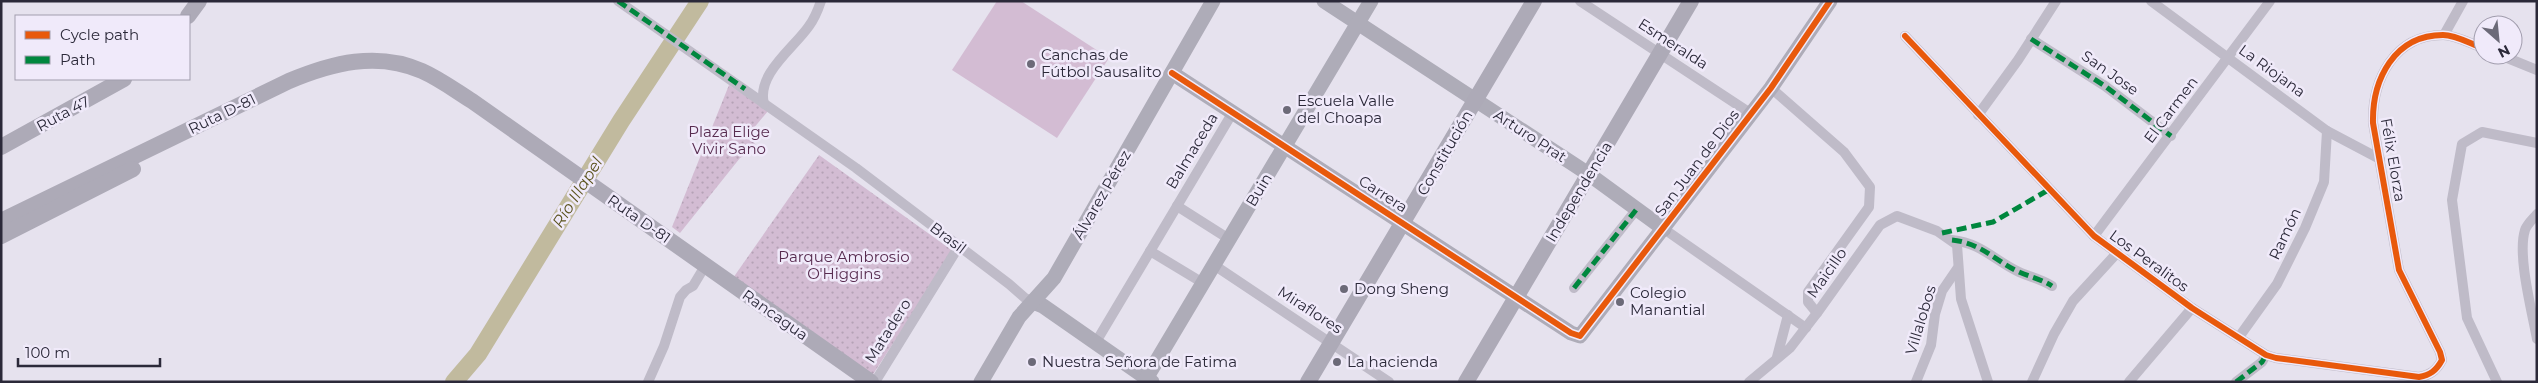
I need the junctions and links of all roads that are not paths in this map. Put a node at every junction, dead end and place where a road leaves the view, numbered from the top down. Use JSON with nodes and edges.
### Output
{"nodes":[{"id":1,"x":199,"y":1,"type":"edge"},
{"id":2,"x":618,"y":1,"type":"edge"},
{"id":3,"x":821,"y":1,"type":"edge"},
{"id":4,"x":1213,"y":1,"type":"edge"},
{"id":5,"x":1324,"y":1,"type":"edge"},
{"id":6,"x":1371,"y":1,"type":"edge"},
{"id":7,"x":1534,"y":1,"type":"edge"},
{"id":8,"x":1580,"y":1,"type":"edge"},
{"id":9,"x":1691,"y":1,"type":"edge"},
{"id":10,"x":1830,"y":1,"type":"edge"},
{"id":11,"x":2056,"y":1,"type":"edge"},
{"id":12,"x":2151,"y":1,"type":"edge"},
{"id":13,"x":2270,"y":1,"type":"edge"},
{"id":14,"x":2463,"y":1,"type":"edge"},
{"id":15,"x":189,"y":15,"type":"edge"},
{"id":16,"x":1358,"y":23,"type":"junction"},
{"id":17,"x":2444,"y":35,"type":"junction"},
{"id":18,"x":1905,"y":36,"type":"dead end"},
{"id":19,"x":2031,"y":39,"type":"junction"},
{"id":20,"x":2473,"y":45,"type":"edge"},
{"id":21,"x":1661,"y":54,"type":"junction"},
{"id":22,"x":2229,"y":59,"type":"junction"},
{"id":23,"x":2523,"y":64,"type":"edge"},
{"id":24,"x":2537,"y":70,"type":"edge"},
{"id":25,"x":1172,"y":73,"type":"junction"},
{"id":26,"x":122,"y":80,"type":"edge"},
{"id":27,"x":450,"y":88,"type":"junction"},
{"id":28,"x":1771,"y":88,"type":"junction"},
{"id":29,"x":1475,"y":101,"type":"junction"},
{"id":30,"x":764,"y":104,"type":"junction"},
{"id":31,"x":1233,"y":112,"type":"junction"},
{"id":32,"x":1750,"y":113,"type":"junction"},
{"id":33,"x":1978,"y":115,"type":"junction"},
{"id":34,"x":2327,"y":131,"type":"junction"},
{"id":35,"x":2171,"y":136,"type":"junction"},
{"id":36,"x":2537,"y":143,"type":"edge"},
{"id":37,"x":1286,"y":146,"type":"junction"},
{"id":38,"x":1,"y":147,"type":"edge"},
{"id":39,"x":2380,"y":159,"type":"junction"},
{"id":40,"x":1590,"y":175,"type":"junction"},
{"id":41,"x":1177,"y":206,"type":"junction"},
{"id":42,"x":1636,"y":210,"type":"junction"},
{"id":43,"x":2537,"y":214,"type":"edge"},
{"id":44,"x":1,"y":221,"type":"edge"},
{"id":45,"x":1404,"y":223,"type":"junction"},
{"id":46,"x":1664,"y":229,"type":"junction"},
{"id":47,"x":1,"y":236,"type":"edge"},
{"id":48,"x":2094,"y":236,"type":"junction"},
{"id":49,"x":1229,"y":239,"type":"junction"},
{"id":50,"x":1952,"y":240,"type":"junction"},
{"id":51,"x":959,"y":246,"type":"junction"},
{"id":52,"x":679,"y":248,"type":"joint"},
{"id":53,"x":1150,"y":252,"type":"junction"},
{"id":54,"x":2116,"y":254,"type":"junction"},
{"id":55,"x":1214,"y":265,"type":"junction"},
{"id":56,"x":705,"y":266,"type":"junction"},
{"id":57,"x":1957,"y":269,"type":"junction"},
{"id":58,"x":1203,"y":283,"type":"junction"},
{"id":59,"x":2052,"y":286,"type":"dead end"},
{"id":60,"x":1574,"y":288,"type":"dead end"},
{"id":61,"x":1516,"y":296,"type":"junction"},
{"id":62,"x":1033,"y":302,"type":"junction"},
{"id":63,"x":2192,"y":308,"type":"junction"},
{"id":64,"x":1788,"y":314,"type":"junction"},
{"id":65,"x":1817,"y":314,"type":"junction"},
{"id":66,"x":1806,"y":328,"type":"junction"},
{"id":67,"x":1580,"y":336,"type":"joint"},
{"id":68,"x":2239,"y":338,"type":"junction"},
{"id":69,"x":2537,"y":339,"type":"edge"},
{"id":70,"x":1096,"y":342,"type":"junction"},
{"id":71,"x":1332,"y":342,"type":"junction"},
{"id":72,"x":2266,"y":355,"type":"junction"},
{"id":73,"x":1777,"y":357,"type":"junction"},
{"id":74,"x":2442,"y":360,"type":"joint"},
{"id":75,"x":1150,"y":380,"type":"edge"},
{"id":76,"x":648,"y":382,"type":"edge"},
{"id":77,"x":871,"y":382,"type":"edge"},
{"id":78,"x":875,"y":382,"type":"edge"},
{"id":79,"x":981,"y":382,"type":"edge"},
{"id":80,"x":1308,"y":382,"type":"edge"},
{"id":81,"x":1389,"y":382,"type":"edge"},
{"id":82,"x":1466,"y":382,"type":"edge"},
{"id":83,"x":1749,"y":382,"type":"edge"},
{"id":84,"x":1916,"y":382,"type":"edge"},
{"id":85,"x":1988,"y":382,"type":"edge"},
{"id":86,"x":2032,"y":382,"type":"edge"},
{"id":87,"x":2129,"y":382,"type":"edge"},
{"id":88,"x":2236,"y":382,"type":"edge"},
{"id":89,"x":2497,"y":382,"type":"edge"}],
"edges":[{"from":1,"to":15,"type":"main road"},
{"from":2,"to":30,"type":"street","name":"Brasil"},
{"from":3,"to":30,"type":"street"},
{"from":4,"to":25,"type":"street","name":"Álvarez Pérez"},
{"from":5,"to":16,"type":"street","name":"Arturo Prat"},
{"from":6,"to":16,"type":"street","name":"Buin"},
{"from":7,"to":29,"type":"main road","name":"Constitución"},
{"from":8,"to":21,"type":"street","name":"Esmeralda"},
{"from":9,"to":21,"type":"main road","name":"Independencia"},
{"from":10,"to":28,"type":"street","name":"San Juan de Dios"},
{"from":11,"to":19,"type":"street"},
{"from":12,"to":22,"type":"street","name":"La Riojana"},
{"from":13,"to":22,"type":"street","name":"El Carmen"},
{"from":14,"to":17,"type":"street"},
{"from":16,"to":29,"type":"street","name":"Arturo Prat"},
{"from":16,"to":37,"type":"street","name":"Buin"},
{"from":17,"to":20,"type":"street","name":"Félix Elorza"},
{"from":17,"to":39,"type":"street","name":"Félix Elorza"},
{"from":18,"to":33,"type":"street","name":"Los Peralitos"},
{"from":19,"to":33,"type":"street"},
{"from":19,"to":35,"type":"street","name":"San Jose"},
{"from":21,"to":32,"type":"street","name":"Esmeralda"},
{"from":21,"to":40,"type":"main road","name":"Independencia"},
{"from":22,"to":34,"type":"street","name":"La Riojana"},
{"from":22,"to":35,"type":"street","name":"El Carmen"},
{"from":23,"to":24,"type":"street"},
{"from":25,"to":31,"type":"street","name":"Carrera"},
{"from":25,"to":62,"type":"street","name":"Álvarez Pérez"},
{"from":26,"to":38,"type":"main road","name":"Ruta 47"},
{"from":27,"to":44,"type":"main road","name":"Ruta D-81"},
{"from":27,"to":47,"type":"main road","name":"Ruta D-81"},
{"from":27,"to":52,"type":"main road","name":"Ruta D-81"},
{"from":28,"to":32,"type":"street","name":"San Juan de Dios"},
{"from":28,"to":65,"type":"street","name":"Maicillo"},
{"from":29,"to":40,"type":"street","name":"Arturo Prat"},
{"from":29,"to":45,"type":"main road","name":"Constitución"},
{"from":30,"to":51,"type":"street","name":"Brasil"},
{"from":31,"to":37,"type":"street","name":"Carrera"},
{"from":31,"to":41,"type":"street","name":"Balmaceda"},
{"from":32,"to":46,"type":"street","name":"San Juan de Dios"},
{"from":33,"to":48,"type":"street","name":"Los Peralitos"},
{"from":34,"to":39,"type":"street","name":"La Riojana"},
{"from":34,"to":68,"type":"street","name":"Ramón"},
{"from":35,"to":48,"type":"street","name":"El Carmen"},
{"from":36,"to":89,"type":"street"},
{"from":37,"to":45,"type":"street","name":"Carrera"},
{"from":37,"to":49,"type":"street","name":"Buin"},
{"from":39,"to":74,"type":"street","name":"Félix Elorza"},
{"from":40,"to":42,"type":"street","name":"Arturo Prat"},
{"from":40,"to":61,"type":"main road","name":"Independencia"},
{"from":41,"to":49,"type":"street"},
{"from":41,"to":53,"type":"street","name":"Balmaceda"},
{"from":42,"to":46,"type":"street","name":"Arturo Prat"},
{"from":42,"to":60,"type":"street"},
{"from":43,"to":69,"type":"street"},
{"from":45,"to":61,"type":"street","name":"Carrera"},
{"from":45,"to":71,"type":"main road","name":"Constitución"},
{"from":46,"to":64,"type":"street","name":"Arturo Prat"},
{"from":46,"to":67,"type":"street","name":"San Juan de Dios"},
{"from":48,"to":54,"type":"street","name":"Los Peralitos"},
{"from":49,"to":55,"type":"street","name":"Buin"},
{"from":50,"to":57,"type":"street"},
{"from":50,"to":59,"type":"street","name":"Maicillo"},
{"from":50,"to":65,"type":"street","name":"Maicillo"},
{"from":51,"to":62,"type":"street","name":"Brasil"},
{"from":51,"to":78,"type":"street","name":"Matadero"},
{"from":52,"to":56,"type":"main road","name":"Rancagua"},
{"from":53,"to":58,"type":"street"},
{"from":53,"to":70,"type":"street","name":"Balmaceda"},
{"from":54,"to":63,"type":"street","name":"Los Peralitos"},
{"from":54,"to":86,"type":"street"},
{"from":55,"to":58,"type":"street","name":"Buin"},
{"from":55,"to":71,"type":"street","name":"Miraflores"},
{"from":56,"to":76,"type":"street"},
{"from":56,"to":77,"type":"main road","name":"Rancagua"},
{"from":57,"to":84,"type":"street","name":"Villalobos"},
{"from":57,"to":85,"type":"street"},
{"from":58,"to":75,"type":"street","name":"Buin"},
{"from":61,"to":67,"type":"street","name":"Carrera"},
{"from":61,"to":82,"type":"main road","name":"Independencia"},
{"from":62,"to":70,"type":"street","name":"Brasil"},
{"from":62,"to":79,"type":"street","name":"Álvarez Pérez"},
{"from":63,"to":68,"type":"street","name":"Los Peralitos"},
{"from":63,"to":87,"type":"street"},
{"from":64,"to":66,"type":"street","name":"Arturo Prat"},
{"from":64,"to":73,"type":"street"},
{"from":65,"to":66,"type":"street"},
{"from":66,"to":73,"type":"street"},
{"from":68,"to":72,"type":"street","name":"Los Peralitos"},
{"from":70,"to":75,"type":"street","name":"Brasil"},
{"from":71,"to":80,"type":"main road","name":"Constitución"},
{"from":71,"to":81,"type":"street","name":"Miraflores"},
{"from":72,"to":74,"type":"street","name":"Los Peralitos"},
{"from":72,"to":88,"type":"street"},
{"from":73,"to":83,"type":"street"}]}
